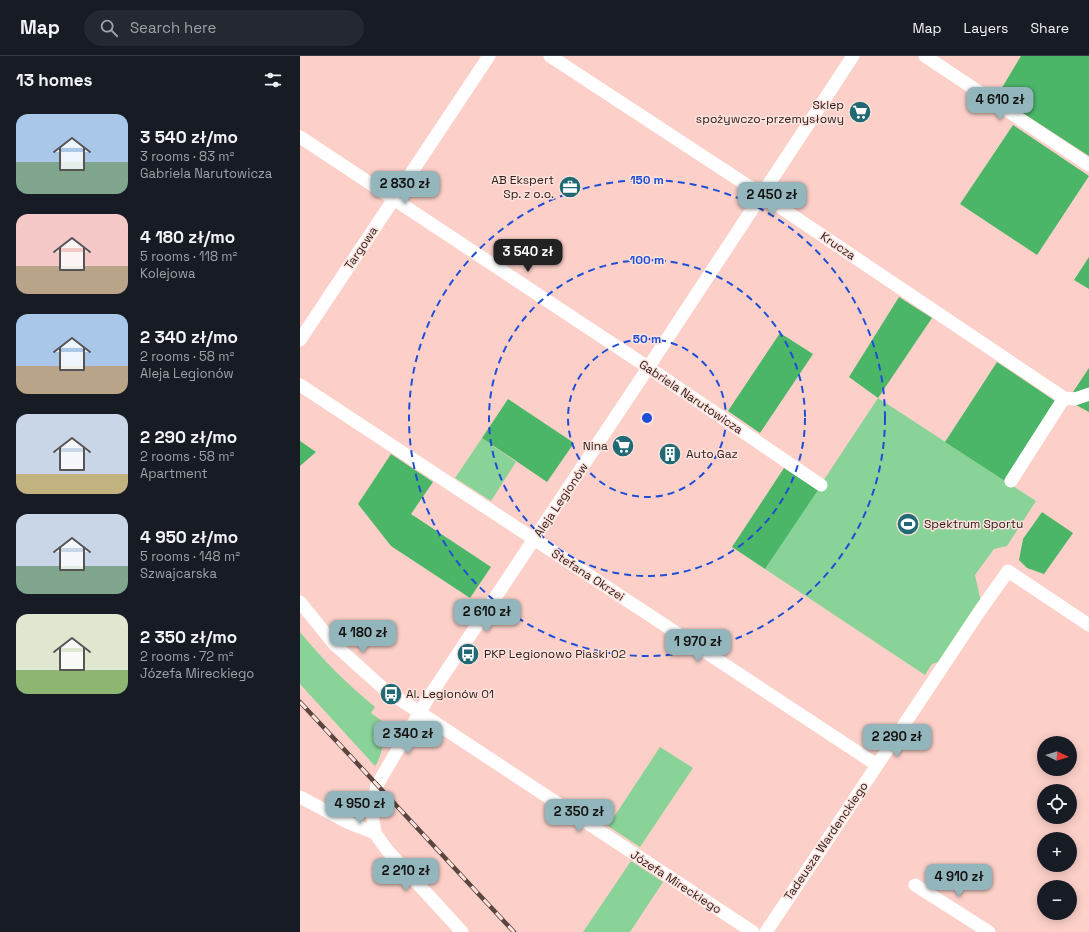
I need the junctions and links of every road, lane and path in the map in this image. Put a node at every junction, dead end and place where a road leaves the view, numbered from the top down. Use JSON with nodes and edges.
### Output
{"nodes":[{"id":1,"x":489,"y":56,"type":"edge"},
{"id":2,"x":550,"y":56,"type":"edge"},
{"id":3,"x":853,"y":56,"type":"edge"},
{"id":4,"x":925,"y":56,"type":"edge"},
{"id":5,"x":300,"y":137,"type":"edge"},
{"id":6,"x":1089,"y":165,"type":"edge"},
{"id":7,"x":762,"y":195,"type":"junction"},
{"id":8,"x":394,"y":199,"type":"junction"},
{"id":9,"x":300,"y":340,"type":"edge"},
{"id":10,"x":649,"y":368,"type":"junction"},
{"id":11,"x":300,"y":385,"type":"edge"},
{"id":12,"x":1089,"y":394,"type":"edge"},
{"id":13,"x":1064,"y":398,"type":"junction"},
{"id":14,"x":1010,"y":481,"type":"dead end"},
{"id":15,"x":821,"y":485,"type":"dead end"},
{"id":16,"x":534,"y":539,"type":"junction"},
{"id":17,"x":300,"y":602,"type":"edge"},
{"id":18,"x":1089,"y":625,"type":"edge"},
{"id":19,"x":419,"y":713,"type":"junction"},
{"id":20,"x":876,"y":765,"type":"junction"},
{"id":21,"x":300,"y":797,"type":"edge"},
{"id":22,"x":375,"y":833,"type":"junction"},
{"id":23,"x":915,"y":885,"type":"dead end"},
{"id":24,"x":462,"y":932,"type":"edge"},
{"id":25,"x":753,"y":932,"type":"edge"},
{"id":26,"x":766,"y":932,"type":"edge"},
{"id":27,"x":989,"y":932,"type":"edge"}],
"edges":[{"from":1,"to":8,"type":"street","name":"Targowa"},
{"from":2,"to":7,"type":"street","name":"Krucza"},
{"from":3,"to":7,"type":"street","name":"Aleja Legionów"},
{"from":4,"to":6,"type":"street"},
{"from":5,"to":8,"type":"street","name":"Gabriela Narutowicza"},
{"from":7,"to":10,"type":"street","name":"Aleja Legionów"},
{"from":7,"to":13,"type":"street","name":"Krucza"},
{"from":8,"to":9,"type":"street","name":"Targowa"},
{"from":8,"to":10,"type":"street","name":"Gabriela Narutowicza"},
{"from":10,"to":15,"type":"street","name":"Gabriela Narutowicza"},
{"from":10,"to":16,"type":"street","name":"Aleja Legionów"},
{"from":11,"to":16,"type":"street","name":"Stefana Okrzei"},
{"from":12,"to":13,"type":"street"},
{"from":13,"to":14,"type":"street"},
{"from":16,"to":19,"type":"street","name":"Aleja Legionów"},
{"from":16,"to":20,"type":"street","name":"Stefana Okrzei"},
{"from":17,"to":19,"type":"street","name":"Józefa Mireckiego"},
{"from":18,"to":20,"type":"street","name":"Tadeusza Wardenckiego"},
{"from":19,"to":22,"type":"street","name":"Aleja Legionów"},
{"from":19,"to":25,"type":"street","name":"Józefa Mireckiego"},
{"from":20,"to":26,"type":"street","name":"Tadeusza Wardenckiego"},
{"from":21,"to":22,"type":"street"},
{"from":22,"to":24,"type":"street"},
{"from":23,"to":27,"type":"street"}]}
